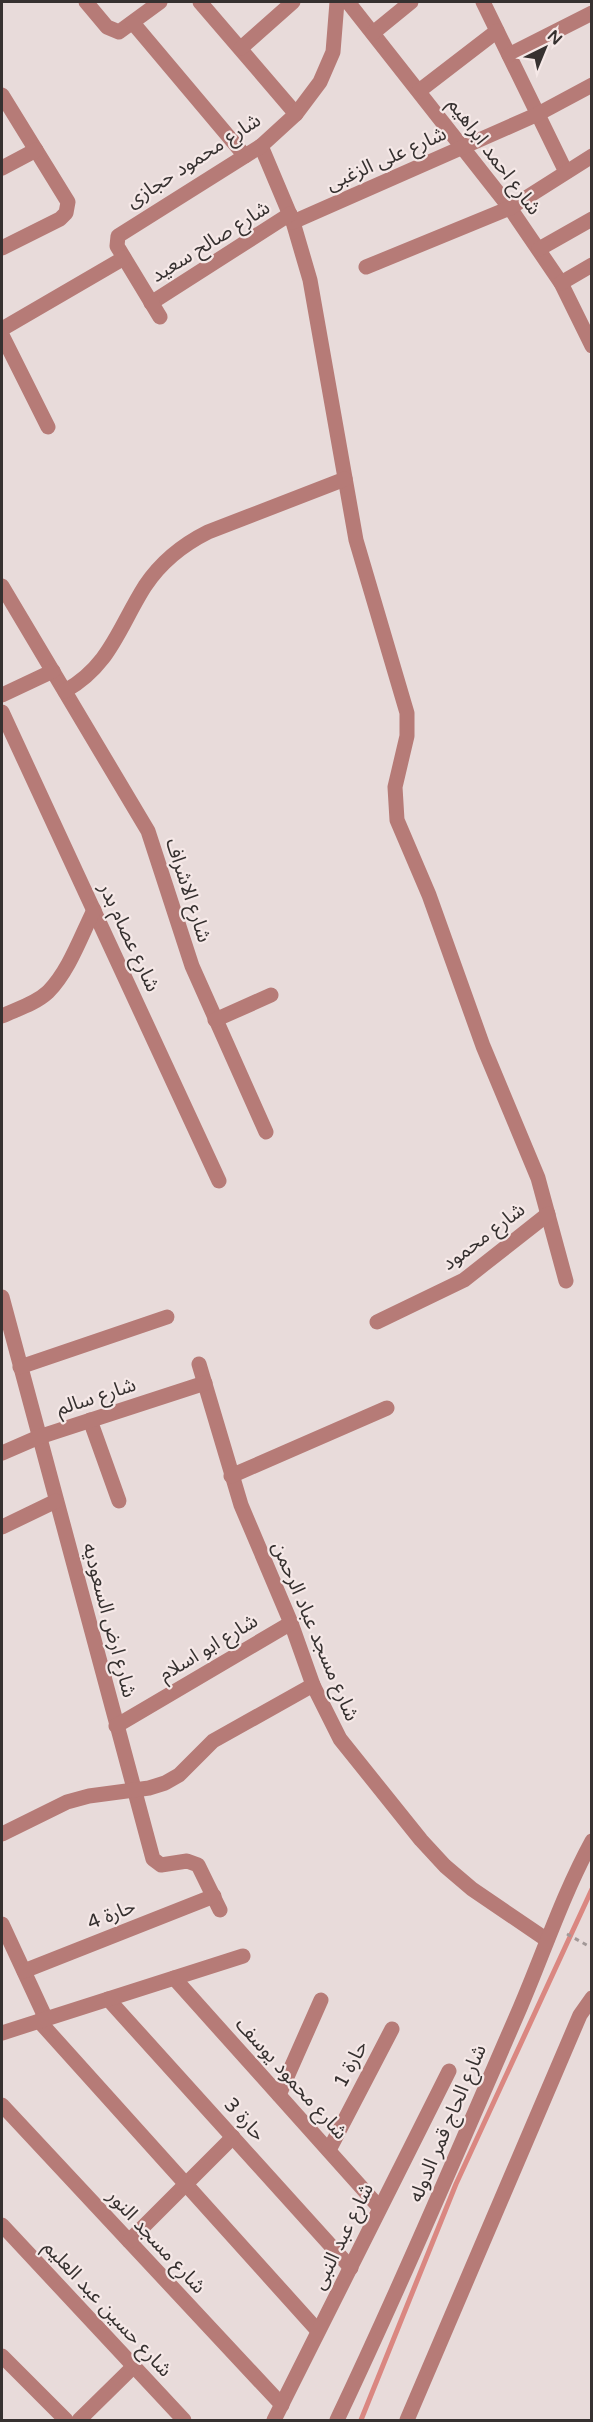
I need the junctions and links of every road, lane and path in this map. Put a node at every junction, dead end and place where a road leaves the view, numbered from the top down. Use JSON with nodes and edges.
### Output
{"nodes":[{"id":1,"x":86,"y":2,"type":"edge"},
{"id":2,"x":160,"y":2,"type":"edge"},
{"id":3,"x":200,"y":2,"type":"edge"},
{"id":4,"x":293,"y":2,"type":"edge"},
{"id":5,"x":338,"y":2,"type":"edge"},
{"id":6,"x":348,"y":2,"type":"edge"},
{"id":7,"x":411,"y":2,"type":"edge"},
{"id":8,"x":483,"y":2,"type":"edge"},
{"id":9,"x":591,"y":13,"type":"edge"},
{"id":10,"x":134,"y":23,"type":"junction"},
{"id":11,"x":497,"y":31,"type":"junction"},
{"id":12,"x":373,"y":33,"type":"junction"},
{"id":13,"x":241,"y":48,"type":"junction"},
{"id":14,"x":509,"y":55,"type":"junction"},
{"id":15,"x":591,"y":85,"type":"edge"},
{"id":16,"x":419,"y":91,"type":"junction"},
{"id":17,"x":2,"y":94,"type":"edge"},
{"id":18,"x":296,"y":114,"type":"junction"},
{"id":19,"x":538,"y":114,"type":"junction"},
{"id":20,"x":261,"y":146,"type":"junction"},
{"id":21,"x":463,"y":147,"type":"junction"},
{"id":22,"x":36,"y":150,"type":"junction"},
{"id":23,"x":245,"y":156,"type":"junction"},
{"id":24,"x":591,"y":156,"type":"edge"},
{"id":25,"x":2,"y":168,"type":"edge"},
{"id":26,"x":566,"y":172,"type":"junction"},
{"id":27,"x":510,"y":208,"type":"junction"},
{"id":28,"x":292,"y":218,"type":"junction"},
{"id":29,"x":591,"y":219,"type":"edge"},
{"id":30,"x":2,"y":248,"type":"edge"},
{"id":31,"x":539,"y":249,"type":"junction"},
{"id":32,"x":124,"y":258,"type":"junction"},
{"id":33,"x":591,"y":265,"type":"edge"},
{"id":34,"x":366,"y":267,"type":"dead end"},
{"id":35,"x":561,"y":283,"type":"junction"},
{"id":36,"x":151,"y":303,"type":"junction"},
{"id":37,"x":160,"y":317,"type":"dead end"},
{"id":38,"x":2,"y":329,"type":"edge"},
{"id":39,"x":2,"y":335,"type":"edge"},
{"id":40,"x":591,"y":346,"type":"edge"},
{"id":41,"x":48,"y":427,"type":"dead end"},
{"id":42,"x":345,"y":479,"type":"junction"},
{"id":43,"x":2,"y":586,"type":"edge"},
{"id":44,"x":53,"y":671,"type":"junction"},
{"id":45,"x":65,"y":691,"type":"junction"},
{"id":46,"x":2,"y":695,"type":"edge"},
{"id":47,"x":2,"y":712,"type":"edge"},
{"id":48,"x":94,"y":910,"type":"junction"},
{"id":49,"x":271,"y":995,"type":"dead end"},
{"id":50,"x":2,"y":1016,"type":"edge"},
{"id":51,"x":215,"y":1020,"type":"junction"},
{"id":52,"x":266,"y":1132,"type":"dead end"},
{"id":53,"x":219,"y":1181,"type":"dead end"},
{"id":54,"x":548,"y":1214,"type":"junction"},
{"id":55,"x":566,"y":1281,"type":"dead end"},
{"id":56,"x":2,"y":1304,"type":"edge"},
{"id":57,"x":167,"y":1317,"type":"dead end"},
{"id":58,"x":377,"y":1323,"type":"dead end"},
{"id":59,"x":7,"y":1339,"type":"edge"},
{"id":60,"x":199,"y":1364,"type":"dead end"},
{"id":61,"x":20,"y":1367,"type":"junction"},
{"id":62,"x":205,"y":1383,"type":"junction"},
{"id":63,"x":387,"y":1408,"type":"dead end"},
{"id":64,"x":90,"y":1420,"type":"junction"},
{"id":65,"x":39,"y":1437,"type":"junction"},
{"id":66,"x":2,"y":1453,"type":"edge"},
{"id":67,"x":231,"y":1476,"type":"junction"},
{"id":68,"x":56,"y":1501,"type":"junction"},
{"id":69,"x":119,"y":1501,"type":"dead end"},
{"id":70,"x":2,"y":1527,"type":"edge"},
{"id":71,"x":291,"y":1623,"type":"junction"},
{"id":72,"x":314,"y":1685,"type":"junction"},
{"id":73,"x":116,"y":1726,"type":"junction"},
{"id":74,"x":133,"y":1790,"type":"junction"},
{"id":75,"x":2,"y":1834,"type":"edge"},
{"id":76,"x":591,"y":1841,"type":"edge"},
{"id":77,"x":217,"y":1903,"type":"joint"},
{"id":78,"x":2,"y":1924,"type":"edge"},
{"id":79,"x":566,"y":1933,"type":"dead end"},
{"id":80,"x":547,"y":1940,"type":"junction"},
{"id":81,"x":591,"y":1948,"type":"edge"},
{"id":82,"x":243,"y":1956,"type":"dead end"},
{"id":83,"x":24,"y":1971,"type":"junction"},
{"id":84,"x":174,"y":1978,"type":"junction"},
{"id":85,"x":591,"y":1998,"type":"edge"},
{"id":86,"x":108,"y":1999,"type":"junction"},
{"id":87,"x":321,"y":2000,"type":"dead end"},
{"id":88,"x":42,"y":2020,"type":"junction"},
{"id":89,"x":392,"y":2029,"type":"dead end"},
{"id":90,"x":2,"y":2033,"type":"edge"},
{"id":91,"x":449,"y":2071,"type":"dead end"},
{"id":92,"x":279,"y":2095,"type":"junction"},
{"id":93,"x":2,"y":2105,"type":"edge"},
{"id":94,"x":233,"y":2137,"type":"junction"},
{"id":95,"x":328,"y":2150,"type":"junction"},
{"id":96,"x":185,"y":2184,"type":"junction"},
{"id":97,"x":380,"y":2207,"type":"junction"},
{"id":98,"x":2,"y":2225,"type":"edge"},
{"id":99,"x":129,"y":2241,"type":"junction"},
{"id":100,"x":351,"y":2268,"type":"junction"},
{"id":101,"x":318,"y":2331,"type":"junction"},
{"id":102,"x":2,"y":2356,"type":"edge"},
{"id":103,"x":134,"y":2366,"type":"junction"},
{"id":104,"x":282,"y":2404,"type":"junction"},
{"id":105,"x":66,"y":2421,"type":"edge"},
{"id":106,"x":79,"y":2421,"type":"edge"},
{"id":107,"x":184,"y":2421,"type":"edge"},
{"id":108,"x":274,"y":2421,"type":"edge"},
{"id":109,"x":336,"y":2421,"type":"edge"},
{"id":110,"x":407,"y":2421,"type":"edge"}],
"edges":[{"from":1,"to":10,"type":"street"},
{"from":2,"to":10,"type":"street"},
{"from":3,"to":13,"type":"street"},
{"from":4,"to":13,"type":"street"},
{"from":5,"to":18,"type":"street","name":"شارع محمود حجازى"},
{"from":6,"to":12,"type":"street","name":"شارع احمد ابراهيم"},
{"from":7,"to":12,"type":"street"},
{"from":8,"to":11,"type":"street"},
{"from":9,"to":14,"type":"street"},
{"from":10,"to":23,"type":"street"},
{"from":11,"to":14,"type":"street"},
{"from":11,"to":16,"type":"street"},
{"from":12,"to":16,"type":"street","name":"شارع احمد ابراهيم"},
{"from":13,"to":18,"type":"street"},
{"from":14,"to":19,"type":"street"},
{"from":15,"to":19,"type":"street","name":"شارع على الزغبى"},
{"from":16,"to":21,"type":"street","name":"شارع احمد ابراهيم"},
{"from":17,"to":22,"type":"street"},
{"from":18,"to":20,"type":"street","name":"شارع محمود حجازى"},
{"from":19,"to":21,"type":"street","name":"شارع على الزغبى"},
{"from":19,"to":26,"type":"street"},
{"from":20,"to":23,"type":"street","name":"شارع محمود حجازى"},
{"from":20,"to":28,"type":"street"},
{"from":21,"to":27,"type":"street","name":"شارع احمد ابراهيم"},
{"from":21,"to":28,"type":"street","name":"شارع على الزغبى"},
{"from":22,"to":25,"type":"street"},
{"from":22,"to":30,"type":"street"},
{"from":23,"to":32,"type":"street","name":"شارع محمود حجازى"},
{"from":24,"to":26,"type":"street"},
{"from":26,"to":27,"type":"street"},
{"from":27,"to":31,"type":"street","name":"شارع احمد ابراهيم"},
{"from":27,"to":34,"type":"street"},
{"from":28,"to":36,"type":"street","name":"شارع صالح سعيد"},
{"from":28,"to":42,"type":"street"},
{"from":29,"to":31,"type":"street"},
{"from":31,"to":35,"type":"street","name":"شارع احمد ابراهيم"},
{"from":32,"to":36,"type":"street","name":"شارع محمود حجازى"},
{"from":32,"to":38,"type":"street"},
{"from":33,"to":35,"type":"street"},
{"from":35,"to":40,"type":"street","name":"شارع احمد ابراهيم"},
{"from":36,"to":37,"type":"street","name":"شارع محمود حجازى"},
{"from":39,"to":41,"type":"street"},
{"from":42,"to":45,"type":"street"},
{"from":42,"to":54,"type":"street"},
{"from":43,"to":44,"type":"street","name":"شارع الاشراف"},
{"from":44,"to":45,"type":"street","name":"شارع الاشراف"},
{"from":44,"to":46,"type":"street"},
{"from":45,"to":51,"type":"street","name":"شارع الاشراف"},
{"from":47,"to":48,"type":"street","name":"شارع عصام بدر"},
{"from":48,"to":50,"type":"street"},
{"from":48,"to":53,"type":"street","name":"شارع عصام بدر"},
{"from":49,"to":51,"type":"street"},
{"from":51,"to":52,"type":"street","name":"شارع الاشراف"},
{"from":54,"to":55,"type":"street"},
{"from":54,"to":58,"type":"street","name":"شارع محمود"},
{"from":56,"to":59,"type":"street","name":"شارع ارض السعوديه"},
{"from":57,"to":61,"type":"street"},
{"from":59,"to":61,"type":"street","name":"شارع ارض السعوديه"},
{"from":60,"to":62,"type":"street","name":"شارع مسجد عباد الرحمن"},
{"from":61,"to":65,"type":"street","name":"شارع ارض السعوديه"},
{"from":62,"to":64,"type":"street","name":"شارع سالم"},
{"from":62,"to":67,"type":"street","name":"شارع مسجد عباد الرحمن"},
{"from":63,"to":67,"type":"street"},
{"from":64,"to":65,"type":"street","name":"شارع سالم"},
{"from":64,"to":69,"type":"street"},
{"from":65,"to":66,"type":"street","name":"شارع سالم"},
{"from":65,"to":68,"type":"street","name":"شارع ارض السعوديه"},
{"from":67,"to":71,"type":"street","name":"شارع مسجد عباد الرحمن"},
{"from":68,"to":70,"type":"street"},
{"from":68,"to":73,"type":"street","name":"شارع ارض السعوديه"},
{"from":71,"to":72,"type":"street","name":"شارع مسجد عباد الرحمن"},
{"from":71,"to":73,"type":"street","name":"شارع ابو اسلام"},
{"from":72,"to":74,"type":"street"},
{"from":72,"to":80,"type":"street","name":"شارع مسجد عباد الرحمن"},
{"from":73,"to":74,"type":"street","name":"شارع ارض السعوديه"},
{"from":74,"to":75,"type":"street"},
{"from":74,"to":77,"type":"street","name":"شارع ارض السعوديه"},
{"from":76,"to":80,"type":"street","name":"شارع الحاج قمر الدوله"},
{"from":77,"to":83,"type":"street","name":"حارة 4"},
{"from":78,"to":83,"type":"street"},
{"from":79,"to":81,"type":"path"},
{"from":80,"to":109,"type":"street","name":"شارع الحاج قمر الدوله"},
{"from":82,"to":84,"type":"street"},
{"from":83,"to":88,"type":"street"},
{"from":84,"to":86,"type":"street"},
{"from":84,"to":92,"type":"street","name":"شارع محمود يوسف"},
{"from":85,"to":110,"type":"street"},
{"from":86,"to":88,"type":"street"},
{"from":86,"to":94,"type":"street","name":"حارة 3"},
{"from":87,"to":92,"type":"street"},
{"from":88,"to":90,"type":"street"},
{"from":88,"to":96,"type":"street"},
{"from":89,"to":95,"type":"street","name":"حارة 1"},
{"from":91,"to":97,"type":"street","name":"شارع عبد النبى"},
{"from":92,"to":95,"type":"street","name":"شارع محمود يوسف"},
{"from":93,"to":99,"type":"street","name":"شارع مسجد النور"},
{"from":94,"to":96,"type":"street"},
{"from":94,"to":100,"type":"street","name":"حارة 3"},
{"from":95,"to":97,"type":"street","name":"شارع محمود يوسف"},
{"from":96,"to":99,"type":"street"},
{"from":96,"to":101,"type":"street"},
{"from":97,"to":100,"type":"street","name":"شارع عبد النبى"},
{"from":98,"to":103,"type":"street","name":"شارع حسين عبد العليم"},
{"from":99,"to":104,"type":"street","name":"شارع مسجد النور"},
{"from":100,"to":101,"type":"street","name":"شارع عبد النبى"},
{"from":101,"to":104,"type":"street","name":"شارع عبد النبى"},
{"from":102,"to":105,"type":"street"},
{"from":103,"to":106,"type":"street"},
{"from":103,"to":107,"type":"street","name":"شارع حسين عبد العليم"},
{"from":104,"to":108,"type":"street","name":"شارع عبد النبى"}]}
